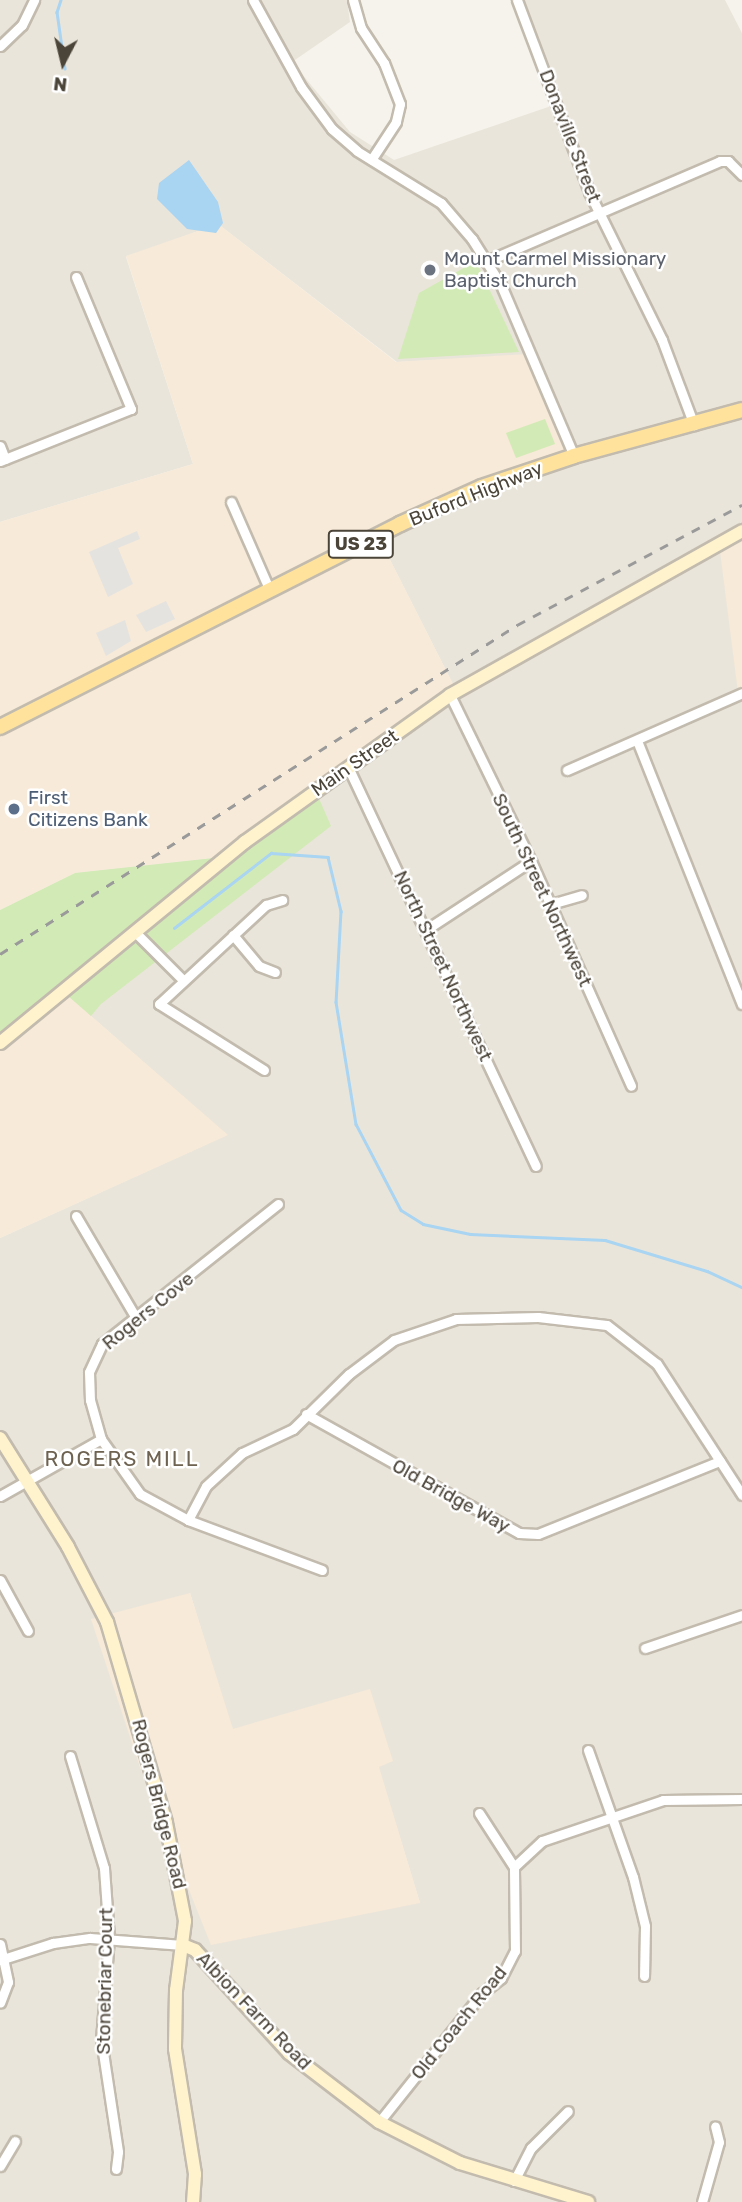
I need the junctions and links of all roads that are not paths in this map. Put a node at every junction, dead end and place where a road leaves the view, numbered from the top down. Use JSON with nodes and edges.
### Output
{"nodes":[{"id":1,"x":34,"y":0,"type":"edge"},
{"id":2,"x":253,"y":0,"type":"edge"},
{"id":3,"x":353,"y":0,"type":"edge"},
{"id":4,"x":517,"y":0,"type":"edge"},
{"id":5,"x":0,"y":46,"type":"edge"},
{"id":6,"x":371,"y":160,"type":"junction"},
{"id":7,"x":742,"y":175,"type":"edge"},
{"id":8,"x":600,"y":214,"type":"junction"},
{"id":9,"x":487,"y":261,"type":"junction"},
{"id":10,"x":76,"y":277,"type":"dead end"},
{"id":11,"x":742,"y":410,"type":"edge"},
{"id":12,"x":694,"y":425,"type":"junction"},
{"id":13,"x":0,"y":446,"type":"edge"},
{"id":14,"x":574,"y":456,"type":"junction"},
{"id":15,"x":3,"y":460,"type":"edge"},
{"id":16,"x":231,"y":502,"type":"dead end"},
{"id":17,"x":742,"y":531,"type":"edge"},
{"id":18,"x":271,"y":591,"type":"junction"},
{"id":19,"x":742,"y":693,"type":"edge"},
{"id":20,"x":450,"y":695,"type":"junction"},
{"id":21,"x":0,"y":727,"type":"edge"},
{"id":22,"x":638,"y":743,"type":"junction"},
{"id":23,"x":348,"y":767,"type":"junction"},
{"id":24,"x":567,"y":771,"type":"dead end"},
{"id":25,"x":531,"y":861,"type":"junction"},
{"id":26,"x":582,"y":895,"type":"dead end"},
{"id":27,"x":282,"y":900,"type":"dead end"},
{"id":28,"x":551,"y":904,"type":"junction"},
{"id":29,"x":427,"y":929,"type":"junction"},
{"id":30,"x":134,"y":931,"type":"junction"},
{"id":31,"x":233,"y":935,"type":"junction"},
{"id":32,"x":275,"y":972,"type":"dead end"},
{"id":33,"x":181,"y":979,"type":"junction"},
{"id":34,"x":742,"y":1004,"type":"edge"},
{"id":35,"x":0,"y":1043,"type":"edge"},
{"id":36,"x":264,"y":1070,"type":"dead end"},
{"id":37,"x":631,"y":1086,"type":"dead end"},
{"id":38,"x":536,"y":1166,"type":"dead end"},
{"id":39,"x":278,"y":1204,"type":"dead end"},
{"id":40,"x":76,"y":1216,"type":"dead end"},
{"id":41,"x":136,"y":1318,"type":"junction"},
{"id":42,"x":306,"y":1414,"type":"junction"},
{"id":43,"x":0,"y":1437,"type":"edge"},
{"id":44,"x":101,"y":1439,"type":"junction"},
{"id":45,"x":720,"y":1461,"type":"junction"},
{"id":46,"x":27,"y":1482,"type":"junction"},
{"id":47,"x":742,"y":1495,"type":"edge"},
{"id":48,"x":0,"y":1496,"type":"edge"},
{"id":49,"x":188,"y":1520,"type":"junction"},
{"id":50,"x":322,"y":1570,"type":"dead end"},
{"id":51,"x":0,"y":1580,"type":"edge"},
{"id":52,"x":3,"y":1594,"type":"edge"},
{"id":53,"x":742,"y":1615,"type":"edge"},
{"id":54,"x":28,"y":1631,"type":"dead end"},
{"id":55,"x":645,"y":1648,"type":"dead end"},
{"id":56,"x":587,"y":1750,"type":"dead end"},
{"id":57,"x":70,"y":1756,"type":"dead end"},
{"id":58,"x":742,"y":1799,"type":"edge"},
{"id":59,"x":479,"y":1813,"type":"dead end"},
{"id":60,"x":613,"y":1818,"type":"junction"},
{"id":61,"x":513,"y":1867,"type":"junction"},
{"id":62,"x":109,"y":1938,"type":"junction"},
{"id":63,"x":0,"y":1944,"type":"edge"},
{"id":64,"x":183,"y":1945,"type":"junction"},
{"id":65,"x":2,"y":1960,"type":"edge"},
{"id":66,"x":644,"y":1976,"type":"dead end"},
{"id":67,"x":0,"y":2003,"type":"edge"},
{"id":68,"x":568,"y":2111,"type":"dead end"},
{"id":69,"x":379,"y":2122,"type":"junction"},
{"id":70,"x":715,"y":2126,"type":"dead end"},
{"id":71,"x":15,"y":2141,"type":"dead end"},
{"id":72,"x":0,"y":2166,"type":"edge"},
{"id":73,"x":116,"y":2169,"type":"dead end"},
{"id":74,"x":514,"y":2181,"type":"junction"},
{"id":75,"x":193,"y":2202,"type":"edge"},
{"id":76,"x":588,"y":2202,"type":"edge"},
{"id":77,"x":702,"y":2202,"type":"edge"}],
"edges":[{"from":1,"to":5,"type":"street"},
{"from":2,"to":6,"type":"street"},
{"from":3,"to":6,"type":"street"},
{"from":4,"to":8,"type":"street","name":"Donaville Street"},
{"from":6,"to":9,"type":"street"},
{"from":7,"to":8,"type":"street"},
{"from":8,"to":9,"type":"street"},
{"from":8,"to":12,"type":"street","name":"Donaville Street"},
{"from":9,"to":14,"type":"street"},
{"from":10,"to":15,"type":"street"},
{"from":11,"to":12,"type":"main road","name":"Buford Highway","number":"US 23"},
{"from":12,"to":14,"type":"main road","name":"Buford Highway","number":"US 23"},
{"from":13,"to":15,"type":"street"},
{"from":14,"to":18,"type":"main road","name":"Buford Highway","number":"US 23"},
{"from":16,"to":18,"type":"street"},
{"from":17,"to":20,"type":"street","name":"Main Street"},
{"from":18,"to":21,"type":"main road","name":"Buford Highway","number":"US 23"},
{"from":19,"to":22,"type":"street"},
{"from":20,"to":23,"type":"street","name":"Main Street"},
{"from":20,"to":25,"type":"street","name":"South Street Northwest"},
{"from":22,"to":24,"type":"street"},
{"from":22,"to":34,"type":"street"},
{"from":23,"to":29,"type":"street","name":"North Street Northwest"},
{"from":23,"to":30,"type":"street","name":"Main Street"},
{"from":25,"to":28,"type":"street","name":"South Street Northwest"},
{"from":25,"to":29,"type":"street"},
{"from":26,"to":28,"type":"street"},
{"from":27,"to":31,"type":"street"},
{"from":28,"to":37,"type":"street","name":"South Street Northwest"},
{"from":29,"to":38,"type":"street","name":"North Street Northwest"},
{"from":30,"to":33,"type":"street"},
{"from":30,"to":35,"type":"street","name":"Main Street"},
{"from":31,"to":32,"type":"street"},
{"from":31,"to":33,"type":"street"},
{"from":33,"to":36,"type":"street"},
{"from":39,"to":41,"type":"street","name":"Rogers Cove"},
{"from":40,"to":41,"type":"street"},
{"from":41,"to":44,"type":"street","name":"Rogers Cove"},
{"from":42,"to":45,"type":"street","name":"Old Bridge Way"},
{"from":42,"to":45,"type":"street"},
{"from":42,"to":49,"type":"street"},
{"from":43,"to":46,"type":"street","name":"Rogers Bridge Road"},
{"from":44,"to":46,"type":"street"},
{"from":44,"to":49,"type":"street","name":"Rogers Cove"},
{"from":45,"to":47,"type":"street"},
{"from":46,"to":48,"type":"street"},
{"from":46,"to":64,"type":"street","name":"Rogers Bridge Road"},
{"from":49,"to":50,"type":"street","name":"Rogers Cove"},
{"from":51,"to":52,"type":"street"},
{"from":52,"to":54,"type":"street"},
{"from":53,"to":55,"type":"street"},
{"from":56,"to":60,"type":"street"},
{"from":57,"to":62,"type":"street","name":"Stonebriar Court"},
{"from":58,"to":60,"type":"street"},
{"from":59,"to":61,"type":"street"},
{"from":60,"to":61,"type":"street"},
{"from":60,"to":66,"type":"street"},
{"from":61,"to":69,"type":"street","name":"Old Coach Road"},
{"from":62,"to":64,"type":"street"},
{"from":62,"to":65,"type":"street"},
{"from":62,"to":73,"type":"street","name":"Stonebriar Court"},
{"from":63,"to":65,"type":"street"},
{"from":64,"to":69,"type":"street","name":"Albion Farm Road"},
{"from":64,"to":75,"type":"street","name":"Rogers Bridge Road"},
{"from":65,"to":67,"type":"street"},
{"from":68,"to":74,"type":"street"},
{"from":69,"to":74,"type":"street","name":"Albion Farm Road"},
{"from":70,"to":77,"type":"street"},
{"from":71,"to":72,"type":"street"},
{"from":74,"to":76,"type":"street","name":"Albion Farm Road"}]}
